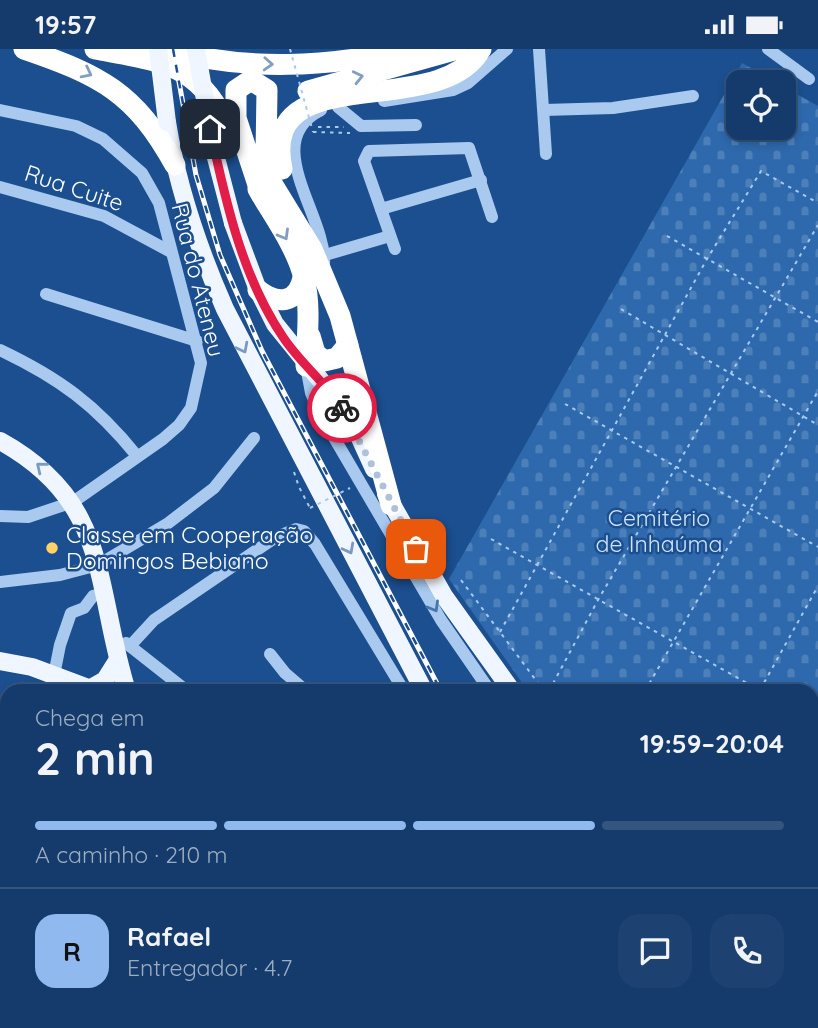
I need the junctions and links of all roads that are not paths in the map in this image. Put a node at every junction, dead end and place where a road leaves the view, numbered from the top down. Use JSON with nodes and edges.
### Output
{"nodes":[{"id":1,"x":23,"y":49,"type":"edge"},
{"id":2,"x":95,"y":49,"type":"edge"},
{"id":3,"x":139,"y":49,"type":"edge"},
{"id":4,"x":409,"y":49,"type":"edge"},
{"id":5,"x":458,"y":49,"type":"edge"},
{"id":6,"x":481,"y":49,"type":"edge"},
{"id":7,"x":508,"y":49,"type":"edge"},
{"id":8,"x":540,"y":49,"type":"edge"},
{"id":9,"x":768,"y":49,"type":"edge"},
{"id":10,"x":174,"y":50,"type":"edge"},
{"id":11,"x":809,"y":79,"type":"dead end"},
{"id":12,"x":693,"y":96,"type":"dead end"},
{"id":13,"x":338,"y":107,"type":"junction"},
{"id":14,"x":0,"y":110,"type":"edge"},
{"id":15,"x":544,"y":110,"type":"junction"},
{"id":16,"x":416,"y":125,"type":"dead end"},
{"id":17,"x":266,"y":138,"type":"junction"},
{"id":18,"x":546,"y":154,"type":"dead end"},
{"id":19,"x":175,"y":165,"type":"junction"},
{"id":20,"x":481,"y":180,"type":"junction"},
{"id":21,"x":0,"y":187,"type":"edge"},
{"id":22,"x":261,"y":194,"type":"junction"},
{"id":23,"x":381,"y":209,"type":"junction"},
{"id":24,"x":492,"y":217,"type":"dead end"},
{"id":25,"x":301,"y":229,"type":"junction"},
{"id":26,"x":171,"y":252,"type":"junction"},
{"id":27,"x":317,"y":269,"type":"junction"},
{"id":28,"x":258,"y":290,"type":"junction"},
{"id":29,"x":46,"y":294,"type":"dead end"},
{"id":30,"x":308,"y":327,"type":"junction"},
{"id":31,"x":197,"y":341,"type":"junction"},
{"id":32,"x":348,"y":345,"type":"junction"},
{"id":33,"x":0,"y":350,"type":"edge"},
{"id":34,"x":306,"y":366,"type":"junction"},
{"id":35,"x":254,"y":438,"type":"dead end"},
{"id":36,"x":0,"y":441,"type":"edge"},
{"id":37,"x":137,"y":456,"type":"junction"},
{"id":38,"x":73,"y":502,"type":"junction"},
{"id":39,"x":391,"y":505,"type":"junction"},
{"id":40,"x":0,"y":516,"type":"edge"},
{"id":41,"x":98,"y":565,"type":"junction"},
{"id":42,"x":0,"y":582,"type":"edge"},
{"id":43,"x":103,"y":593,"type":"junction"},
{"id":44,"x":111,"y":633,"type":"junction"},
{"id":45,"x":135,"y":650,"type":"junction"},
{"id":46,"x":270,"y":654,"type":"dead end"},
{"id":47,"x":0,"y":661,"type":"edge"},
{"id":48,"x":117,"y":661,"type":"junction"},
{"id":49,"x":54,"y":675,"type":"junction"},
{"id":50,"x":79,"y":684,"type":"edge"},
{"id":51,"x":100,"y":684,"type":"edge"},
{"id":52,"x":125,"y":684,"type":"edge"},
{"id":53,"x":178,"y":684,"type":"edge"},
{"id":54,"x":298,"y":684,"type":"edge"},
{"id":55,"x":396,"y":684,"type":"edge"},
{"id":56,"x":420,"y":684,"type":"edge"},
{"id":57,"x":485,"y":684,"type":"edge"},
{"id":58,"x":507,"y":684,"type":"edge"}],
"edges":[{"from":1,"to":19,"type":"highway","one_way":true},
{"from":2,"to":22,"type":"highway"},
{"from":3,"to":10,"type":"highway"},
{"from":10,"to":4,"type":"highway","one_way":true},
{"from":17,"to":5,"type":"highway","one_way":true},
{"from":6,"to":25,"type":"highway"},
{"from":7,"to":13,"type":"street"},
{"from":8,"to":15,"type":"street"},
{"from":9,"to":11,"type":"street"},
{"from":10,"to":19,"type":"main road","bridge":true},
{"from":10,"to":28,"type":"main road","bridge":true},
{"from":12,"to":15,"type":"street"},
{"from":13,"to":16,"type":"street"},
{"from":13,"to":27,"type":"street"},
{"from":14,"to":26,"type":"street","name":"Rua do Ateneu"},
{"from":15,"to":18,"type":"street"},
{"from":17,"to":22,"type":"highway"},
{"from":17,"to":25,"type":"highway"},
{"from":19,"to":56,"type":"main road","one_way":true},
{"from":20,"to":23,"type":"street"},
{"from":20,"to":23,"type":"street"},
{"from":20,"to":24,"type":"street"},
{"from":21,"to":26,"type":"street","name":"Rua Cuite"},
{"from":22,"to":27,"type":"highway","one_way":true},
{"from":23,"to":27,"type":"street"},
{"from":25,"to":27,"type":"highway"},
{"from":26,"to":31,"type":"street","name":"Rua do Ateneu"},
{"from":27,"to":28,"type":"highway"},
{"from":27,"to":30,"type":"highway"},
{"from":27,"to":32,"type":"highway"},
{"from":28,"to":34,"type":"main road"},
{"from":29,"to":31,"type":"street"},
{"from":30,"to":32,"type":"highway"},
{"from":30,"to":34,"type":"highway"},
{"from":31,"to":37,"type":"street","name":"Rua do Ateneu"},
{"from":32,"to":39,"type":"highway"},
{"from":33,"to":37,"type":"street"},
{"from":34,"to":39,"type":"main road"},
{"from":34,"to":57,"type":"street","one_way":true},
{"from":35,"to":41,"type":"street"},
{"from":38,"to":36,"type":"main road","one_way":true},
{"from":37,"to":38,"type":"street","name":"Rua do Ateneu"},
{"from":38,"to":40,"type":"street","name":"Rua do Ateneu"},
{"from":38,"to":41,"type":"main road"},
{"from":39,"to":58,"type":"main road"},
{"from":41,"to":42,"type":"street"},
{"from":41,"to":43,"type":"main road"},
{"from":43,"to":44,"type":"main road"},
{"from":43,"to":49,"type":"street"},
{"from":44,"to":45,"type":"street"},
{"from":44,"to":48,"type":"main road"},
{"from":45,"to":48,"type":"street"},
{"from":45,"to":53,"type":"street"},
{"from":45,"to":55,"type":"street"},
{"from":46,"to":54,"type":"street"},
{"from":47,"to":49,"type":"main road"},
{"from":48,"to":51,"type":"main road"},
{"from":48,"to":52,"type":"main road"},
{"from":49,"to":50,"type":"main road"}]}
